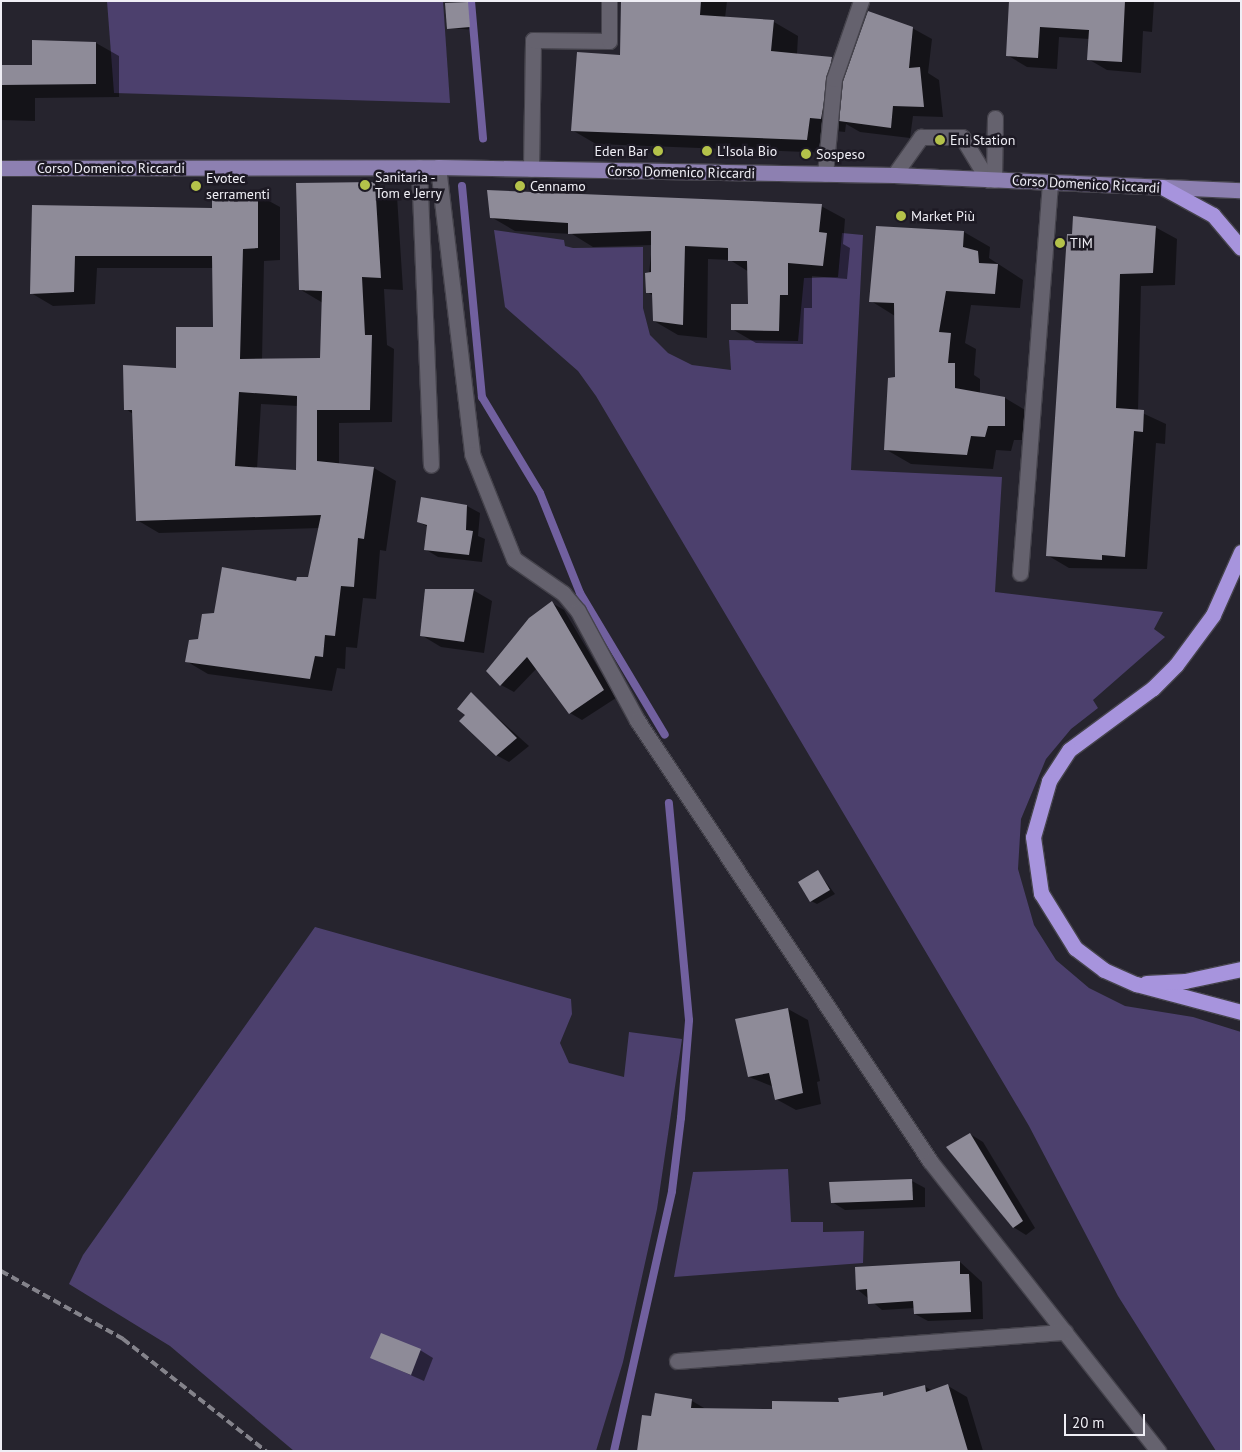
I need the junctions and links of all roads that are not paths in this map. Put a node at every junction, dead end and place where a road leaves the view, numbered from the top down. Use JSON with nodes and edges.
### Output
{"nodes":[{"id":1,"x":610,"y":1,"type":"edge"},
{"id":2,"x":861,"y":1,"type":"edge"},
{"id":3,"x":995,"y":118,"type":"dead end"},
{"id":4,"x":419,"y":167,"type":"junction"},
{"id":5,"x":438,"y":167,"type":"junction"},
{"id":6,"x":1,"y":168,"type":"edge"},
{"id":7,"x":531,"y":169,"type":"junction"},
{"id":8,"x":825,"y":174,"type":"junction"},
{"id":9,"x":894,"y":175,"type":"junction"},
{"id":10,"x":991,"y":180,"type":"junction"},
{"id":11,"x":1050,"y":182,"type":"junction"},
{"id":12,"x":1162,"y":187,"type":"junction"},
{"id":13,"x":1241,"y":190,"type":"edge"},
{"id":14,"x":1241,"y":248,"type":"edge"},
{"id":15,"x":431,"y":465,"type":"dead end"},
{"id":16,"x":1241,"y":552,"type":"edge"},
{"id":17,"x":1020,"y":573,"type":"dead end"},
{"id":18,"x":1241,"y":969,"type":"edge"},
{"id":19,"x":1136,"y":984,"type":"junction"},
{"id":20,"x":1241,"y":1012,"type":"edge"},
{"id":21,"x":1065,"y":1332,"type":"junction"},
{"id":22,"x":677,"y":1361,"type":"dead end"},
{"id":23,"x":1158,"y":1451,"type":"edge"}],
"edges":[{"from":1,"to":7,"type":"street"},
{"from":2,"to":8,"type":"street"},
{"from":3,"to":10,"type":"street"},
{"from":4,"to":5,"type":"main road","name":"Corso Domenico Riccardi"},
{"from":4,"to":6,"type":"main road","name":"Corso Domenico Riccardi"},
{"from":4,"to":15,"type":"street"},
{"from":5,"to":7,"type":"main road","name":"Corso Domenico Riccardi"},
{"from":5,"to":21,"type":"street"},
{"from":7,"to":8,"type":"main road","name":"Corso Domenico Riccardi"},
{"from":8,"to":9,"type":"main road","name":"Corso Domenico Riccardi"},
{"from":9,"to":10,"type":"main road","name":"Corso Domenico Riccardi"},
{"from":9,"to":10,"type":"street"},
{"from":10,"to":11,"type":"main road","name":"Corso Domenico Riccardi"},
{"from":11,"to":12,"type":"main road","name":"Corso Domenico Riccardi"},
{"from":11,"to":17,"type":"street"},
{"from":12,"to":13,"type":"main road","name":"Corso Domenico Riccardi"},
{"from":12,"to":14,"type":"highway"},
{"from":16,"to":19,"type":"highway"},
{"from":18,"to":19,"type":"highway"},
{"from":19,"to":20,"type":"highway"},
{"from":21,"to":22,"type":"street"},
{"from":21,"to":23,"type":"street"}]}
